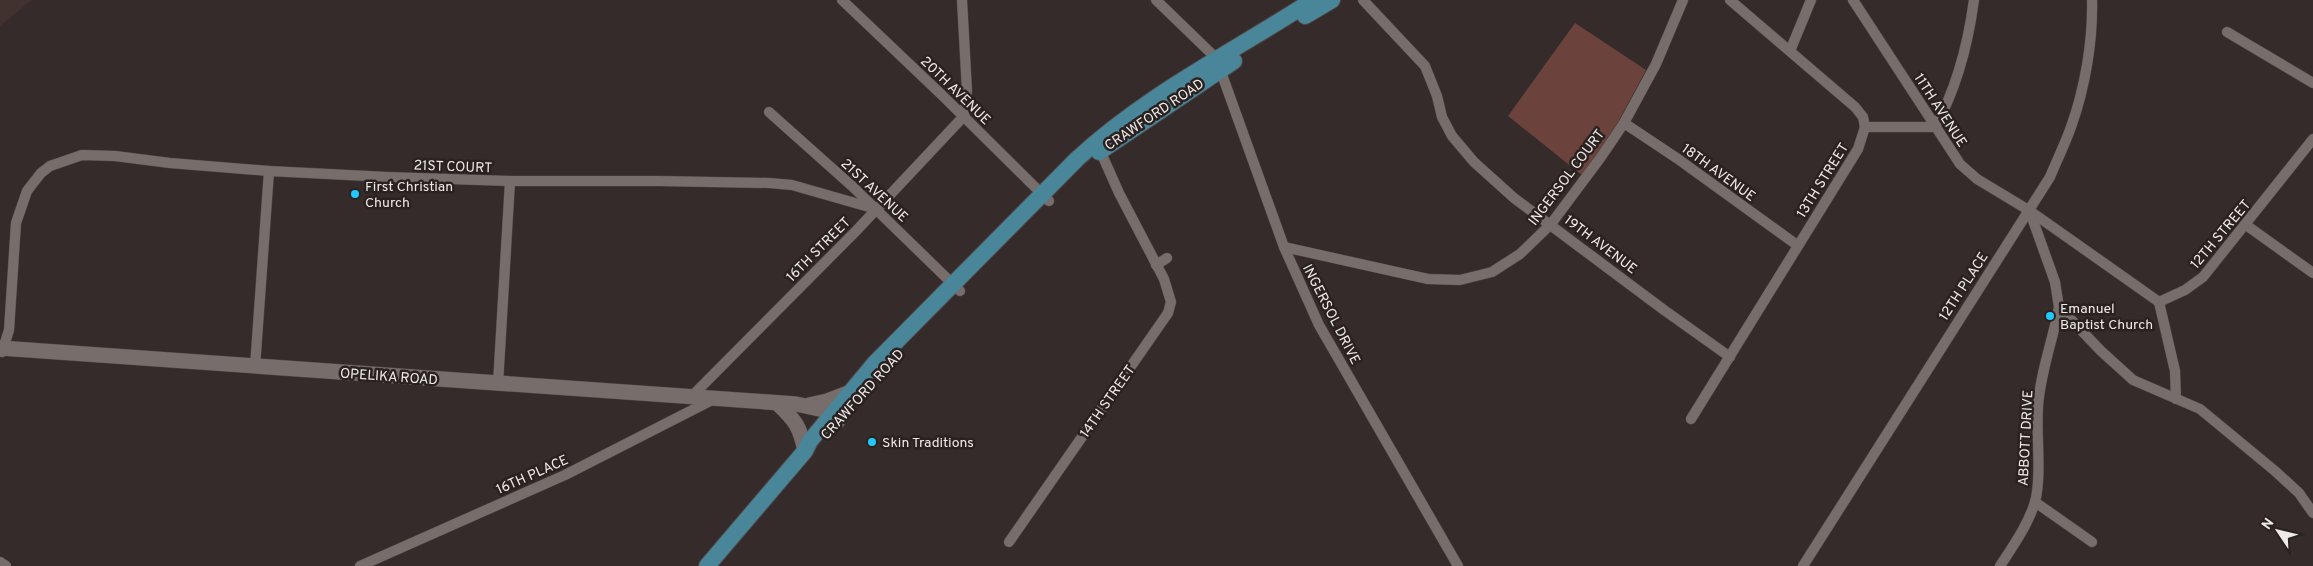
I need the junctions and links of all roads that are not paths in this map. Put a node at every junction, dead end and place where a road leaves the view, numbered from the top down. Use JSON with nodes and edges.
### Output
{"nodes":[{"id":1,"x":842,"y":0,"type":"edge"},
{"id":2,"x":962,"y":0,"type":"edge"},
{"id":3,"x":1156,"y":0,"type":"edge"},
{"id":4,"x":1313,"y":0,"type":"edge"},
{"id":5,"x":1332,"y":0,"type":"edge"},
{"id":6,"x":1363,"y":0,"type":"edge"},
{"id":7,"x":1683,"y":0,"type":"edge"},
{"id":8,"x":1730,"y":0,"type":"edge"},
{"id":9,"x":1811,"y":0,"type":"edge"},
{"id":10,"x":1853,"y":0,"type":"edge"},
{"id":11,"x":1974,"y":0,"type":"edge"},
{"id":12,"x":2092,"y":0,"type":"edge"},
{"id":13,"x":2227,"y":32,"type":"dead end"},
{"id":14,"x":1790,"y":51,"type":"junction"},
{"id":15,"x":1219,"y":63,"type":"junction"},
{"id":16,"x":2313,"y":83,"type":"edge"},
{"id":17,"x":769,"y":112,"type":"dead end"},
{"id":18,"x":964,"y":116,"type":"junction"},
{"id":19,"x":1624,"y":123,"type":"junction"},
{"id":20,"x":1865,"y":127,"type":"junction"},
{"id":21,"x":1935,"y":127,"type":"junction"},
{"id":22,"x":2313,"y":139,"type":"edge"},
{"id":23,"x":1098,"y":146,"type":"junction"},
{"id":24,"x":269,"y":171,"type":"junction"},
{"id":25,"x":510,"y":181,"type":"junction"},
{"id":26,"x":1045,"y":197,"type":"junction"},
{"id":27,"x":876,"y":209,"type":"junction"},
{"id":28,"x":2030,"y":211,"type":"junction"},
{"id":29,"x":1551,"y":224,"type":"junction"},
{"id":30,"x":2246,"y":225,"type":"junction"},
{"id":31,"x":1797,"y":245,"type":"junction"},
{"id":32,"x":1284,"y":247,"type":"junction"},
{"id":33,"x":1167,"y":258,"type":"dead end"},
{"id":34,"x":1156,"y":265,"type":"junction"},
{"id":35,"x":2313,"y":272,"type":"edge"},
{"id":36,"x":957,"y":287,"type":"junction"},
{"id":37,"x":2159,"y":302,"type":"junction"},
{"id":38,"x":2059,"y":307,"type":"junction"},
{"id":39,"x":2,"y":350,"type":"edge"},
{"id":40,"x":1730,"y":357,"type":"junction"},
{"id":41,"x":255,"y":366,"type":"junction"},
{"id":42,"x":498,"y":384,"type":"junction"},
{"id":43,"x":848,"y":393,"type":"junction"},
{"id":44,"x":690,"y":398,"type":"junction"},
{"id":45,"x":2176,"y":398,"type":"junction"},
{"id":46,"x":712,"y":400,"type":"junction"},
{"id":47,"x":778,"y":404,"type":"junction"},
{"id":48,"x":804,"y":406,"type":"junction"},
{"id":49,"x":832,"y":419,"type":"junction"},
{"id":50,"x":1691,"y":419,"type":"dead end"},
{"id":51,"x":805,"y":451,"type":"junction"},
{"id":52,"x":2034,"y":502,"type":"junction"},
{"id":53,"x":2313,"y":513,"type":"edge"},
{"id":54,"x":1009,"y":542,"type":"dead end"},
{"id":55,"x":2092,"y":542,"type":"dead end"},
{"id":56,"x":0,"y":562,"type":"edge"},
{"id":57,"x":6,"y":566,"type":"edge"},
{"id":58,"x":360,"y":566,"type":"edge"},
{"id":59,"x":707,"y":566,"type":"edge"},
{"id":60,"x":1458,"y":566,"type":"edge"},
{"id":61,"x":1802,"y":566,"type":"edge"},
{"id":62,"x":2000,"y":566,"type":"edge"}],
"edges":[{"from":1,"to":18,"type":"street","name":"20TH AVENUE"},
{"from":2,"to":18,"type":"street"},
{"from":3,"to":15,"type":"street"},
{"from":4,"to":15,"type":"main road","name":"CRAWFORD ROAD"},
{"from":5,"to":15,"type":"main road","name":"CRAWFORD ROAD"},
{"from":6,"to":29,"type":"street","name":"19TH AVENUE"},
{"from":7,"to":19,"type":"street","name":"INGERSOL COURT"},
{"from":8,"to":14,"type":"street"},
{"from":9,"to":14,"type":"street"},
{"from":10,"to":21,"type":"street","name":"11TH AVENUE"},
{"from":11,"to":21,"type":"street"},
{"from":12,"to":28,"type":"street","name":"12TH PLACE"},
{"from":13,"to":16,"type":"street"},
{"from":14,"to":20,"type":"street"},
{"from":15,"to":23,"type":"main road","name":"CRAWFORD ROAD"},
{"from":15,"to":32,"type":"street","name":"INGERSOL DRIVE"},
{"from":17,"to":27,"type":"street","name":"21ST AVENUE"},
{"from":18,"to":26,"type":"street","name":"20TH AVENUE"},
{"from":18,"to":27,"type":"street","name":"16TH STREET"},
{"from":19,"to":29,"type":"street","name":"INGERSOL COURT"},
{"from":19,"to":31,"type":"street","name":"18TH AVENUE"},
{"from":20,"to":21,"type":"street"},
{"from":20,"to":31,"type":"street","name":"13TH STREET"},
{"from":21,"to":28,"type":"street","name":"11TH AVENUE"},
{"from":22,"to":30,"type":"street","name":"12TH STREET"},
{"from":23,"to":26,"type":"main road","name":"CRAWFORD ROAD"},
{"from":23,"to":34,"type":"street"},
{"from":24,"to":25,"type":"street","name":"21ST COURT"},
{"from":24,"to":39,"type":"street","name":"21ST COURT"},
{"from":24,"to":41,"type":"street"},
{"from":25,"to":27,"type":"street","name":"21ST COURT"},
{"from":25,"to":42,"type":"street"},
{"from":26,"to":36,"type":"main road","name":"CRAWFORD ROAD"},
{"from":27,"to":36,"type":"street","name":"21ST AVENUE"},
{"from":27,"to":44,"type":"street","name":"16TH STREET"},
{"from":28,"to":37,"type":"street","name":"11TH AVENUE"},
{"from":28,"to":38,"type":"street"},
{"from":28,"to":61,"type":"street","name":"12TH PLACE"},
{"from":29,"to":32,"type":"street","name":"INGERSOL COURT"},
{"from":29,"to":40,"type":"street","name":"19TH AVENUE"},
{"from":30,"to":35,"type":"street"},
{"from":30,"to":37,"type":"street","name":"12TH STREET"},
{"from":31,"to":40,"type":"street","name":"13TH STREET"},
{"from":32,"to":60,"type":"street","name":"INGERSOL DRIVE"},
{"from":33,"to":34,"type":"street"},
{"from":34,"to":54,"type":"street","name":"14TH STREET"},
{"from":36,"to":43,"type":"main road","name":"CRAWFORD ROAD"},
{"from":36,"to":49,"type":"main road","name":"CRAWFORD ROAD"},
{"from":37,"to":45,"type":"street"},
{"from":38,"to":45,"type":"street"},
{"from":38,"to":52,"type":"street","name":"ABBOTT DRIVE"},
{"from":39,"to":41,"type":"main road","name":"OPELIKA ROAD"},
{"from":40,"to":50,"type":"street","name":"13TH STREET"},
{"from":41,"to":42,"type":"main road","name":"OPELIKA ROAD"},
{"from":42,"to":44,"type":"main road","name":"OPELIKA ROAD"},
{"from":43,"to":48,"type":"main road"},
{"from":43,"to":49,"type":"main road","name":"CRAWFORD ROAD"},
{"from":44,"to":46,"type":"main road","name":"OPELIKA ROAD"},
{"from":45,"to":53,"type":"street"},
{"from":46,"to":47,"type":"main road","name":"OPELIKA ROAD"},
{"from":46,"to":58,"type":"street","name":"16TH PLACE"},
{"from":47,"to":48,"type":"main road","name":"OPELIKA ROAD"},
{"from":47,"to":49,"type":"main road","name":"OPELIKA ROAD"},
{"from":47,"to":51,"type":"main road"},
{"from":48,"to":49,"type":"main road","name":"OPELIKA ROAD"},
{"from":49,"to":51,"type":"main road","name":"CRAWFORD ROAD"},
{"from":51,"to":59,"type":"main road"},
{"from":52,"to":55,"type":"street","name":"ABBOTT DRIVE"},
{"from":52,"to":62,"type":"street"},
{"from":56,"to":57,"type":"street"}]}
